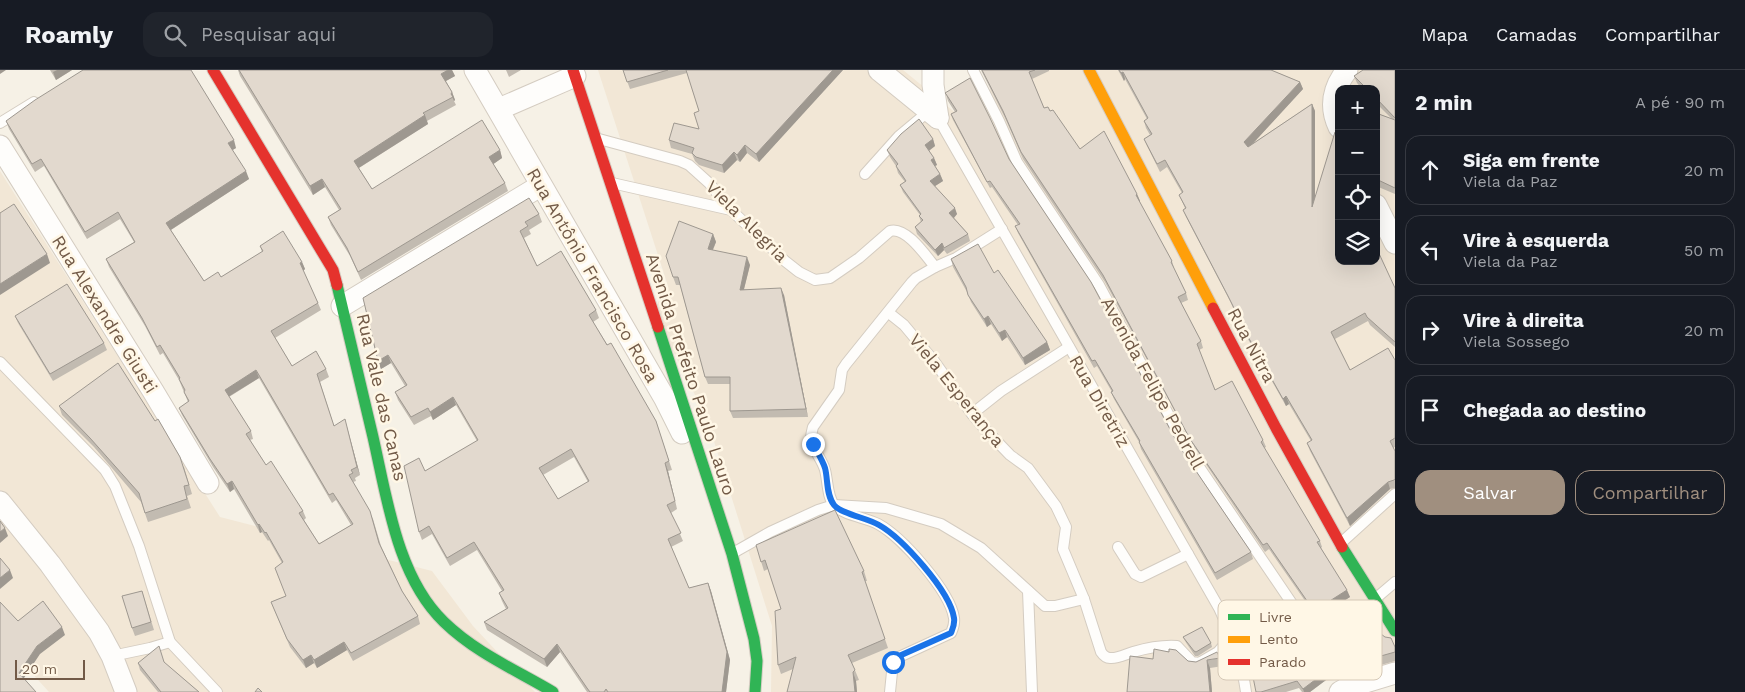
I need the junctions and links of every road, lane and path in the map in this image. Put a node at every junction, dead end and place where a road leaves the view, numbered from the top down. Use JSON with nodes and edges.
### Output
{"nodes":[{"id":1,"x":212,"y":70,"type":"edge"},
{"id":2,"x":475,"y":70,"type":"edge"},
{"id":3,"x":878,"y":70,"type":"edge"},
{"id":4,"x":933,"y":70,"type":"edge"},
{"id":5,"x":972,"y":70,"type":"edge"},
{"id":6,"x":1089,"y":70,"type":"edge"},
{"id":7,"x":1347,"y":70,"type":"edge"},
{"id":8,"x":574,"y":73,"type":"edge"},
{"id":9,"x":1337,"y":85,"type":"edge"},
{"id":10,"x":1335,"y":92,"type":"edge"},
{"id":11,"x":41,"y":97,"type":"edge"},
{"id":12,"x":499,"y":110,"type":"junction"},
{"id":13,"x":934,"y":114,"type":"junction"},
{"id":14,"x":1335,"y":118,"type":"edge"},
{"id":15,"x":0,"y":122,"type":"edge"},
{"id":16,"x":596,"y":138,"type":"junction"},
{"id":17,"x":0,"y":146,"type":"edge"},
{"id":18,"x":865,"y":174,"type":"dead end"},
{"id":19,"x":612,"y":183,"type":"junction"},
{"id":20,"x":540,"y":186,"type":"junction"},
{"id":21,"x":731,"y":210,"type":"junction"},
{"id":22,"x":1380,"y":212,"type":"edge"},
{"id":23,"x":1002,"y":229,"type":"junction"},
{"id":24,"x":1392,"y":231,"type":"edge"},
{"id":25,"x":936,"y":267,"type":"junction"},
{"id":26,"x":342,"y":306,"type":"junction"},
{"id":27,"x":889,"y":313,"type":"junction"},
{"id":28,"x":1069,"y":347,"type":"junction"},
{"id":29,"x":0,"y":362,"type":"edge"},
{"id":30,"x":972,"y":414,"type":"junction"},
{"id":31,"x":708,"y":482,"type":"junction"},
{"id":32,"x":208,"y":483,"type":"dead end"},
{"id":33,"x":1395,"y":494,"type":"edge"},
{"id":34,"x":0,"y":502,"type":"edge"},
{"id":35,"x":834,"y":505,"type":"junction"},
{"id":36,"x":1340,"y":544,"type":"junction"},
{"id":37,"x":1118,"y":547,"type":"dead end"},
{"id":38,"x":732,"y":554,"type":"junction"},
{"id":39,"x":1188,"y":554,"type":"junction"},
{"id":40,"x":1395,"y":582,"type":"edge"},
{"id":41,"x":1028,"y":591,"type":"junction"},
{"id":42,"x":1084,"y":599,"type":"junction"},
{"id":43,"x":1290,"y":600,"type":"edge"},
{"id":44,"x":1374,"y":600,"type":"joint"},
{"id":45,"x":1218,"y":606,"type":"edge"},
{"id":46,"x":1382,"y":612,"type":"edge"},
{"id":47,"x":1395,"y":631,"type":"edge"},
{"id":48,"x":170,"y":642,"type":"junction"},
{"id":49,"x":1218,"y":652,"type":"edge"},
{"id":50,"x":112,"y":656,"type":"junction"},
{"id":51,"x":1395,"y":673,"type":"edge"},
{"id":52,"x":1382,"y":677,"type":"edge"},
{"id":53,"x":1374,"y":680,"type":"edge"},
{"id":54,"x":1344,"y":690,"type":"edge"},
{"id":55,"x":126,"y":692,"type":"edge"},
{"id":56,"x":217,"y":692,"type":"edge"},
{"id":57,"x":553,"y":692,"type":"edge"},
{"id":58,"x":755,"y":692,"type":"edge"},
{"id":59,"x":890,"y":692,"type":"edge"},
{"id":60,"x":1032,"y":692,"type":"edge"}],
"edges":[{"from":1,"to":26,"type":"street","name":"Rua Vale das Canas"},
{"from":2,"to":12,"type":"street","name":"Rua Antônio Francisco Rosa"},
{"from":3,"to":13,"type":"street"},
{"from":4,"to":13,"type":"street"},
{"from":5,"to":43,"type":"lane","name":"Avenida Felipe Pedrell"},
{"from":6,"to":36,"type":"street","name":"Rua Nitra"},
{"from":7,"to":9,"type":"street"},
{"from":8,"to":12,"type":"street"},
{"from":8,"to":16,"type":"street","name":"Avenida Prefeito Paulo Lauro"},
{"from":10,"to":14,"type":"street"},
{"from":11,"to":15,"type":"lane"},
{"from":12,"to":20,"type":"street","name":"Rua Antônio Francisco Rosa"},
{"from":13,"to":18,"type":"lane"},
{"from":13,"to":23,"type":"lane","name":"Rua Diretriz"},
{"from":16,"to":19,"type":"street","name":"Avenida Prefeito Paulo Lauro"},
{"from":16,"to":21,"type":"lane","name":"Viela Alegria"},
{"from":17,"to":32,"type":"street","name":"Rua Alexandre Giusti"},
{"from":19,"to":21,"type":"lane"},
{"from":19,"to":31,"type":"street","name":"Avenida Prefeito Paulo Lauro"},
{"from":20,"to":26,"type":"street"},
{"from":20,"to":31,"type":"street","name":"Rua Antônio Francisco Rosa"},
{"from":21,"to":25,"type":"lane","name":"Viela Alegria"},
{"from":22,"to":24,"type":"street"},
{"from":23,"to":25,"type":"lane"},
{"from":23,"to":28,"type":"lane","name":"Rua Diretriz"},
{"from":25,"to":27,"type":"lane"},
{"from":26,"to":57,"type":"street","name":"Rua Vale das Canas"},
{"from":27,"to":30,"type":"lane","name":"Viela Esperança"},
{"from":27,"to":35,"type":"lane"},
{"from":28,"to":30,"type":"lane"},
{"from":28,"to":39,"type":"lane","name":"Rua Diretriz"},
{"from":29,"to":48,"type":"lane"},
{"from":30,"to":42,"type":"lane","name":"Viela Esperança"},
{"from":31,"to":38,"type":"street","name":"Avenida Prefeito Paulo Lauro"},
{"from":33,"to":36,"type":"lane"},
{"from":34,"to":50,"type":"street"},
{"from":35,"to":38,"type":"lane"},
{"from":35,"to":41,"type":"lane"},
{"from":35,"to":59,"type":"lane"},
{"from":36,"to":44,"type":"street","name":"Rua Nitra"},
{"from":37,"to":39,"type":"lane"},
{"from":38,"to":58,"type":"street","name":"Avenida Prefeito Paulo Lauro"},
{"from":39,"to":45,"type":"lane","name":"Rua Diretriz"},
{"from":40,"to":44,"type":"lane"},
{"from":41,"to":42,"type":"lane"},
{"from":41,"to":60,"type":"lane"},
{"from":42,"to":49,"type":"lane","name":"Viela Esperança"},
{"from":46,"to":47,"type":"street","name":"Rua Nitra"},
{"from":48,"to":50,"type":"lane"},
{"from":48,"to":56,"type":"lane"},
{"from":50,"to":55,"type":"street"},
{"from":51,"to":52,"type":"street"},
{"from":53,"to":54,"type":"street"}]}
